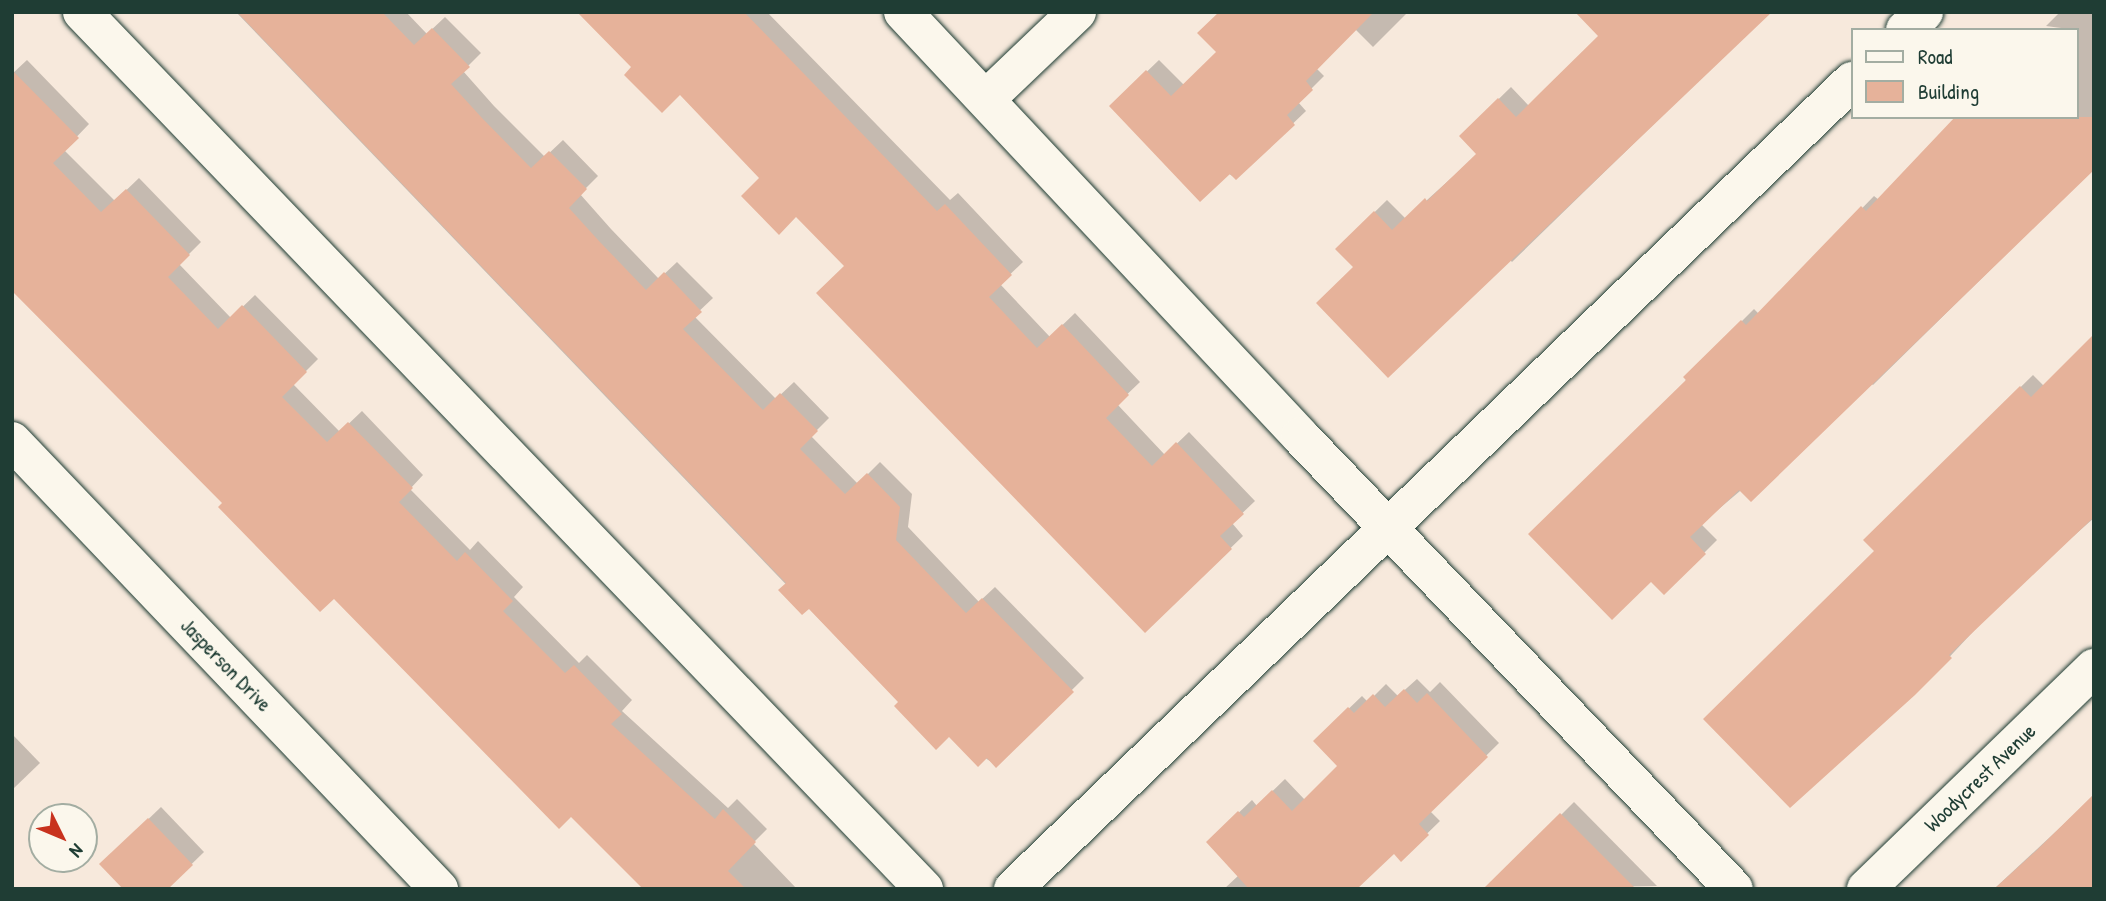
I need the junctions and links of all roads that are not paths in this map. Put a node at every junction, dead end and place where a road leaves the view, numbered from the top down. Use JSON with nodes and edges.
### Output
{"nodes":[{"id":1,"x":82,"y":12,"type":"edge"},
{"id":2,"x":904,"y":12,"type":"edge"},
{"id":3,"x":1077,"y":12,"type":"edge"},
{"id":4,"x":1924,"y":12,"type":"edge"},
{"id":5,"x":1907,"y":28,"type":"edge"},
{"id":6,"x":1850,"y":83,"type":"edge"},
{"id":7,"x":986,"y":99,"type":"junction"},
{"id":8,"x":12,"y":441,"type":"edge"},
{"id":9,"x":1387,"y":527,"type":"junction"},
{"id":10,"x":2094,"y":668,"type":"edge"},
{"id":11,"x":439,"y":889,"type":"edge"},
{"id":12,"x":924,"y":889,"type":"edge"},
{"id":13,"x":1013,"y":889,"type":"edge"},
{"id":14,"x":1734,"y":889,"type":"edge"},
{"id":15,"x":1866,"y":889,"type":"edge"}],
"edges":[{"from":1,"to":12,"type":"street"},
{"from":2,"to":7,"type":"street"},
{"from":3,"to":7,"type":"street"},
{"from":4,"to":5,"type":"street"},
{"from":6,"to":9,"type":"street"},
{"from":7,"to":9,"type":"street"},
{"from":8,"to":11,"type":"street","name":"Jasperson Drive"},
{"from":9,"to":13,"type":"street"},
{"from":9,"to":14,"type":"street"},
{"from":10,"to":15,"type":"street","name":"Woodycrest Avenue"}]}
